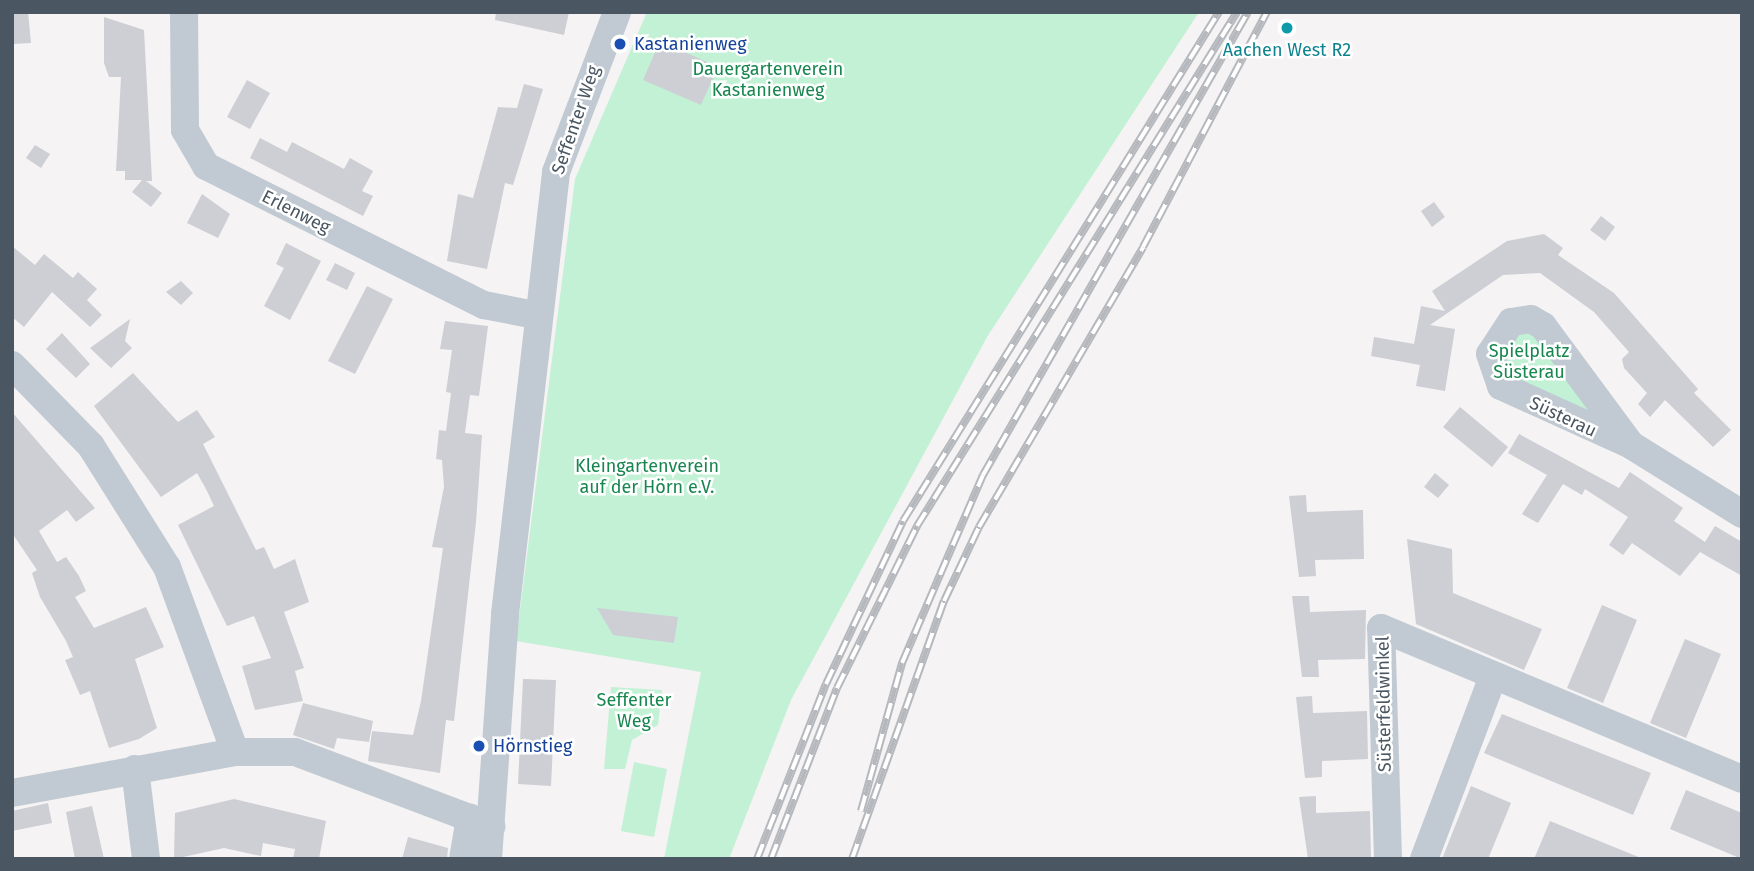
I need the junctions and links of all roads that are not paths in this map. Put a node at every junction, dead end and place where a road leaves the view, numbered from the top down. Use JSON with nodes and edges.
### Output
{"nodes":[{"id":1,"x":184,"y":12,"type":"edge"},
{"id":2,"x":617,"y":12,"type":"edge"},
{"id":3,"x":535,"y":315,"type":"junction"},
{"id":4,"x":12,"y":365,"type":"edge"},
{"id":5,"x":1631,"y":445,"type":"junction"},
{"id":6,"x":1742,"y":514,"type":"edge"},
{"id":7,"x":1493,"y":676,"type":"junction"},
{"id":8,"x":235,"y":752,"type":"junction"},
{"id":9,"x":135,"y":769,"type":"junction"},
{"id":10,"x":1742,"y":779,"type":"edge"},
{"id":11,"x":12,"y":793,"type":"edge"},
{"id":12,"x":480,"y":822,"type":"junction"},
{"id":13,"x":146,"y":859,"type":"edge"},
{"id":14,"x":463,"y":859,"type":"edge"},
{"id":15,"x":488,"y":859,"type":"edge"},
{"id":16,"x":1388,"y":859,"type":"edge"},
{"id":17,"x":1424,"y":859,"type":"edge"}],
"edges":[{"from":1,"to":3,"type":"street","name":"Erlenweg"},
{"from":2,"to":3,"type":"street","name":"Seffenter Weg"},
{"from":3,"to":12,"type":"street","name":"Seffenter Weg"},
{"from":4,"to":8,"type":"street"},
{"from":5,"to":5,"type":"street","name":"Süsterau"},
{"from":5,"to":6,"type":"street","name":"Süsterau"},
{"from":7,"to":10,"type":"street","name":"Süsterfeldwinkel"},
{"from":7,"to":16,"type":"street","name":"Süsterfeldwinkel"},
{"from":7,"to":17,"type":"street"},
{"from":8,"to":9,"type":"street"},
{"from":8,"to":12,"type":"street"},
{"from":9,"to":11,"type":"street"},
{"from":9,"to":13,"type":"street"},
{"from":12,"to":14,"type":"street","name":"Seffenter Weg"},
{"from":12,"to":15,"type":"street","name":"Seffenter Weg"}]}
